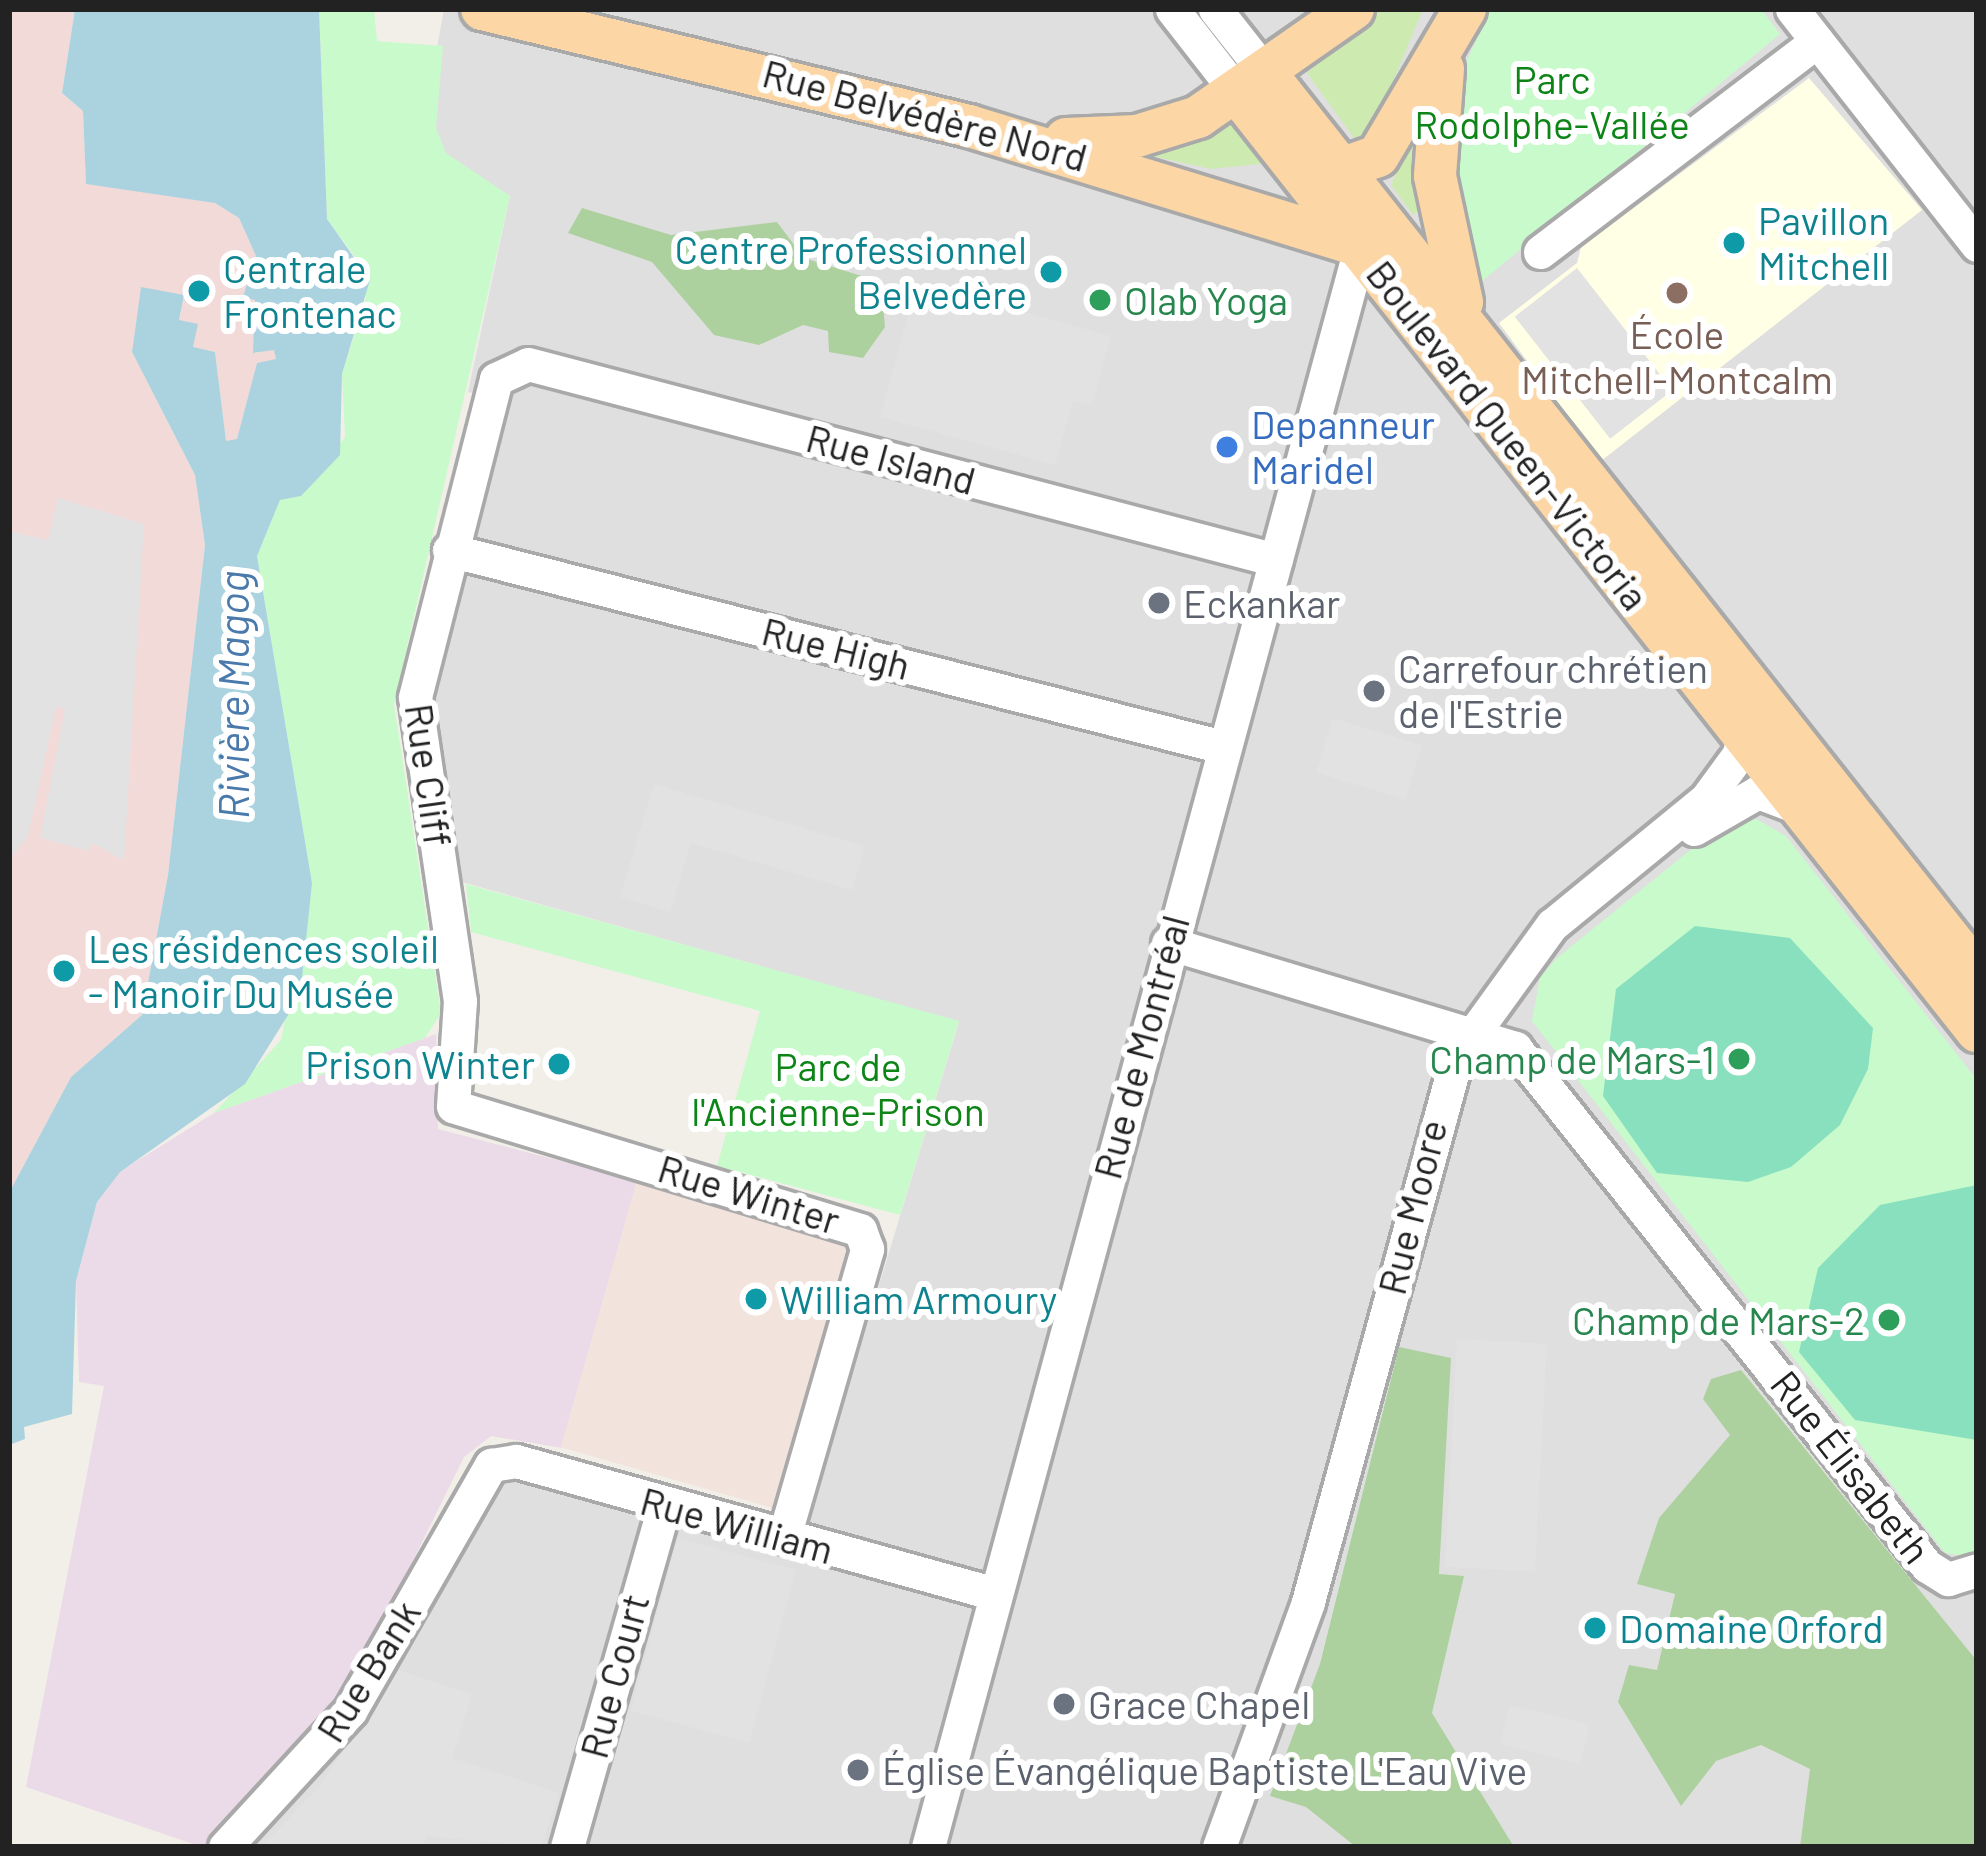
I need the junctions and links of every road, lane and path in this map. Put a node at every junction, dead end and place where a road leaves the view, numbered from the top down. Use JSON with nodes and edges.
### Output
{"nodes":[{"id":1,"x":482,"y":9,"type":"edge"},
{"id":2,"x":1172,"y":9,"type":"edge"},
{"id":3,"x":1215,"y":9,"type":"edge"},
{"id":4,"x":1353,"y":9,"type":"edge"},
{"id":5,"x":1792,"y":9,"type":"edge"},
{"id":6,"x":579,"y":17,"type":"edge"},
{"id":7,"x":1451,"y":19,"type":"edge"},
{"id":8,"x":1817,"y":41,"type":"junction"},
{"id":9,"x":1253,"y":85,"type":"junction"},
{"id":10,"x":1011,"y":137,"type":"junction"},
{"id":11,"x":1349,"y":177,"type":"junction"},
{"id":12,"x":1175,"y":182,"type":"junction"},
{"id":13,"x":1977,"y":245,"type":"edge"},
{"id":14,"x":1360,"y":248,"type":"junction"},
{"id":15,"x":1540,"y":252,"type":"dead end"},
{"id":16,"x":1491,"y":356,"type":"junction"},
{"id":17,"x":506,"y":371,"type":"joint"},
{"id":18,"x":449,"y":550,"type":"junction"},
{"id":19,"x":1276,"y":560,"type":"junction"},
{"id":20,"x":1735,"y":662,"type":"junction"},
{"id":21,"x":1744,"y":735,"type":"junction"},
{"id":22,"x":1223,"y":747,"type":"junction"},
{"id":23,"x":1803,"y":809,"type":"junction"},
{"id":24,"x":1648,"y":845,"type":"junction"},
{"id":25,"x":1168,"y":943,"type":"junction"},
{"id":26,"x":1977,"y":973,"type":"edge"},
{"id":27,"x":1473,"y":1026,"type":"junction"},
{"id":28,"x":1977,"y":1031,"type":"edge"},
{"id":29,"x":465,"y":1115,"type":"joint"},
{"id":30,"x":481,"y":1473,"type":"joint"},
{"id":31,"x":664,"y":1506,"type":"junction"},
{"id":32,"x":784,"y":1537,"type":"junction"},
{"id":33,"x":1977,"y":1570,"type":"edge"},
{"id":34,"x":996,"y":1594,"type":"junction"},
{"id":35,"x":225,"y":1847,"type":"edge"},
{"id":36,"x":567,"y":1847,"type":"edge"},
{"id":37,"x":928,"y":1847,"type":"edge"},
{"id":38,"x":1219,"y":1847,"type":"edge"}],
"edges":[{"from":1,"to":6,"type":"main road","name":"Rue Belvédère Nord"},
{"from":2,"to":9,"type":"street","name":"Boulevard Queen-Victoria"},
{"from":3,"to":9,"type":"street","name":"Boulevard Queen-Victoria"},
{"from":4,"to":9,"type":"main road"},
{"from":5,"to":8,"type":"street"},
{"from":6,"to":10,"type":"main road","name":"Rue Belvédère Nord"},
{"from":7,"to":11,"type":"main road"},
{"from":7,"to":16,"type":"main road"},
{"from":8,"to":13,"type":"street"},
{"from":8,"to":15,"type":"street"},
{"from":9,"to":10,"type":"main road"},
{"from":9,"to":11,"type":"main road","name":"Boulevard Queen-Victoria"},
{"from":10,"to":12,"type":"main road","name":"Rue Belvédère Nord"},
{"from":11,"to":12,"type":"main road"},
{"from":11,"to":14,"type":"main road"},
{"from":11,"to":14,"type":"main road","name":"Boulevard Queen-Victoria"},
{"from":11,"to":16,"type":"main road","name":"Boulevard Queen-Victoria"},
{"from":12,"to":14,"type":"main road","name":"Rue Belvédère Nord"},
{"from":14,"to":19,"type":"street","name":"Rue de Montréal"},
{"from":14,"to":21,"type":"main road","name":"Boulevard Queen-Victoria"},
{"from":16,"to":20,"type":"main road","name":"Boulevard Queen-Victoria"},
{"from":17,"to":18,"type":"street","name":"Rue Cliff"},
{"from":17,"to":19,"type":"street","name":"Rue Island"},
{"from":18,"to":22,"type":"street","name":"Rue High"},
{"from":18,"to":29,"type":"street","name":"Rue Cliff"},
{"from":19,"to":22,"type":"street","name":"Rue de Montréal"},
{"from":20,"to":21,"type":"street"},
{"from":20,"to":26,"type":"main road","name":"Boulevard Queen-Victoria"},
{"from":21,"to":23,"type":"main road","name":"Boulevard Queen-Victoria"},
{"from":21,"to":24,"type":"street","name":"Rue Moore"},
{"from":22,"to":25,"type":"street","name":"Rue de Montréal"},
{"from":23,"to":24,"type":"street"},
{"from":23,"to":28,"type":"main road","name":"Boulevard Queen-Victoria"},
{"from":24,"to":27,"type":"street","name":"Rue Moore"},
{"from":25,"to":27,"type":"street","name":"Rue Élisabeth"},
{"from":25,"to":34,"type":"street","name":"Rue de Montréal"},
{"from":27,"to":33,"type":"street","name":"Rue Élisabeth"},
{"from":27,"to":38,"type":"street","name":"Rue Moore"},
{"from":29,"to":32,"type":"street","name":"Rue Winter"},
{"from":30,"to":31,"type":"street","name":"Rue William"},
{"from":30,"to":35,"type":"street","name":"Rue Bank"},
{"from":31,"to":32,"type":"street","name":"Rue William"},
{"from":31,"to":36,"type":"street","name":"Rue Court"},
{"from":32,"to":34,"type":"street","name":"Rue William"},
{"from":34,"to":37,"type":"street","name":"Rue de Montréal"}]}
